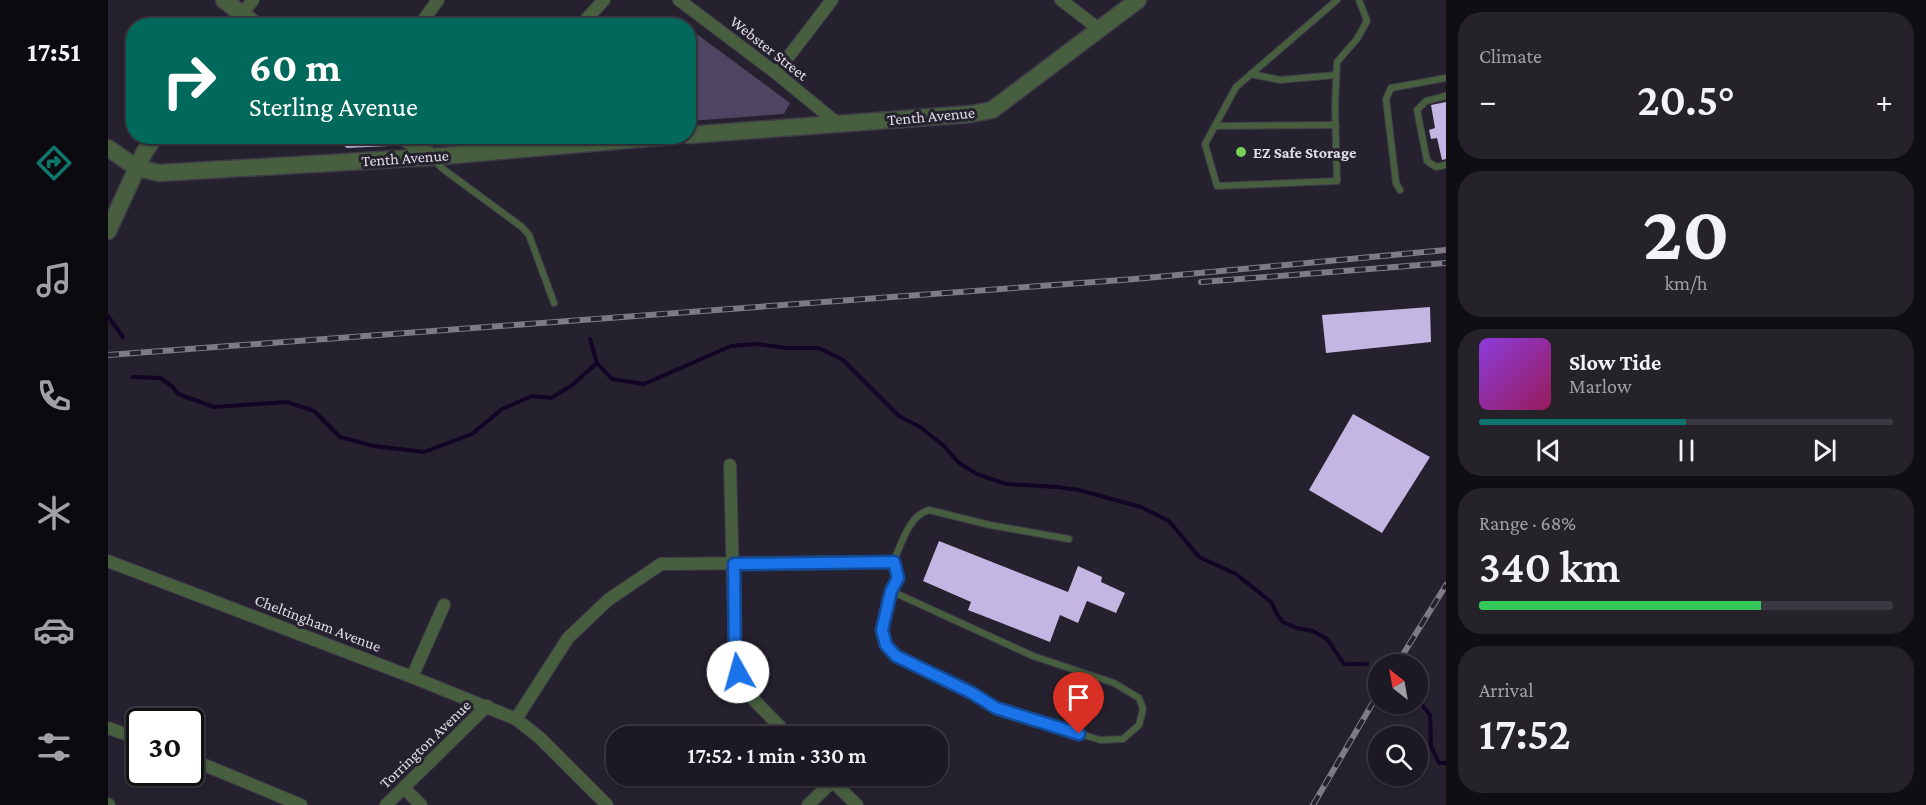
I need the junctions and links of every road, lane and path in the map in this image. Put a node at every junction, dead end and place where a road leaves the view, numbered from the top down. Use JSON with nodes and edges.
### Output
{"nodes":[{"id":1,"x":224,"y":0,"type":"edge"},
{"id":2,"x":253,"y":0,"type":"edge"},
{"id":3,"x":438,"y":0,"type":"edge"},
{"id":4,"x":604,"y":0,"type":"edge"},
{"id":5,"x":679,"y":0,"type":"edge"},
{"id":6,"x":832,"y":0,"type":"edge"},
{"id":7,"x":1062,"y":0,"type":"edge"},
{"id":8,"x":1138,"y":0,"type":"edge"},
{"id":9,"x":1337,"y":0,"type":"edge"},
{"id":10,"x":1359,"y":0,"type":"edge"},
{"id":11,"x":237,"y":18,"type":"edge"},
{"id":12,"x":240,"y":18,"type":"edge"},
{"id":13,"x":425,"y":18,"type":"edge"},
{"id":14,"x":587,"y":18,"type":"edge"},
{"id":15,"x":1099,"y":29,"type":"junction"},
{"id":16,"x":776,"y":73,"type":"junction"},
{"id":17,"x":1251,"y":74,"type":"junction"},
{"id":18,"x":1336,"y":75,"type":"junction"},
{"id":19,"x":1446,"y":78,"type":"edge"},
{"id":20,"x":1446,"y":96,"type":"edge"},
{"id":21,"x":837,"y":123,"type":"junction"},
{"id":22,"x":1336,"y":125,"type":"junction"},
{"id":23,"x":1215,"y":126,"type":"junction"},
{"id":24,"x":696,"y":134,"type":"edge"},
{"id":25,"x":150,"y":144,"type":"edge"},
{"id":26,"x":414,"y":144,"type":"edge"},
{"id":27,"x":470,"y":144,"type":"edge"},
{"id":28,"x":579,"y":144,"type":"edge"},
{"id":29,"x":108,"y":148,"type":"edge"},
{"id":30,"x":461,"y":154,"type":"junction"},
{"id":31,"x":431,"y":157,"type":"junction"},
{"id":32,"x":1446,"y":165,"type":"edge"},
{"id":33,"x":137,"y":168,"type":"junction"},
{"id":34,"x":1400,"y":190,"type":"dead end"},
{"id":35,"x":109,"y":230,"type":"edge"},
{"id":36,"x":554,"y":303,"type":"dead end"},
{"id":37,"x":730,"y":465,"type":"dead end"},
{"id":38,"x":1069,"y":539,"type":"dead end"},
{"id":39,"x":108,"y":561,"type":"edge"},
{"id":40,"x":873,"y":562,"type":"joint"},
{"id":41,"x":894,"y":562,"type":"junction"},
{"id":42,"x":734,"y":564,"type":"junction"},
{"id":43,"x":891,"y":591,"type":"junction"},
{"id":44,"x":444,"y":606,"type":"dead end"},
{"id":45,"x":412,"y":677,"type":"junction"},
{"id":46,"x":487,"y":706,"type":"junction"},
{"id":47,"x":516,"y":719,"type":"junction"},
{"id":48,"x":779,"y":726,"type":"edge"},
{"id":49,"x":108,"y":728,"type":"edge"},
{"id":50,"x":126,"y":734,"type":"edge"},
{"id":51,"x":204,"y":765,"type":"edge"},
{"id":52,"x":823,"y":786,"type":"edge"},
{"id":53,"x":838,"y":786,"type":"edge"},
{"id":54,"x":404,"y":788,"type":"junction"},
{"id":55,"x":301,"y":805,"type":"edge"},
{"id":56,"x":386,"y":805,"type":"edge"},
{"id":57,"x":421,"y":805,"type":"edge"},
{"id":58,"x":606,"y":805,"type":"edge"},
{"id":59,"x":808,"y":805,"type":"edge"},
{"id":60,"x":857,"y":805,"type":"edge"}],
"edges":[{"from":1,"to":11,"type":"street"},
{"from":2,"to":12,"type":"street"},
{"from":3,"to":13,"type":"street"},
{"from":4,"to":14,"type":"street"},
{"from":5,"to":16,"type":"street","name":"Webster Street"},
{"from":6,"to":16,"type":"street"},
{"from":7,"to":15,"type":"street"},
{"from":8,"to":15,"type":"street","name":"Tenth Avenue"},
{"from":9,"to":17,"type":"lane"},
{"from":10,"to":18,"type":"lane"},
{"from":15,"to":21,"type":"street","name":"Tenth Avenue"},
{"from":16,"to":21,"type":"street","name":"Webster Street"},
{"from":17,"to":18,"type":"lane"},
{"from":17,"to":23,"type":"lane"},
{"from":18,"to":22,"type":"lane"},
{"from":19,"to":34,"type":"lane"},
{"from":20,"to":32,"type":"lane"},
{"from":21,"to":24,"type":"street","name":"Tenth Avenue"},
{"from":22,"to":23,"type":"lane"},
{"from":22,"to":23,"type":"lane"},
{"from":25,"to":33,"type":"street"},
{"from":26,"to":31,"type":"street"},
{"from":27,"to":30,"type":"street"},
{"from":28,"to":30,"type":"street","name":"Tenth Avenue"},
{"from":29,"to":33,"type":"street"},
{"from":30,"to":31,"type":"street","name":"Tenth Avenue"},
{"from":31,"to":33,"type":"street","name":"Tenth Avenue"},
{"from":31,"to":36,"type":"lane"},
{"from":33,"to":35,"type":"street"},
{"from":37,"to":42,"type":"street"},
{"from":38,"to":41,"type":"lane"},
{"from":39,"to":45,"type":"street","name":"Cheltingham Avenue"},
{"from":40,"to":41,"type":"lane"},
{"from":40,"to":42,"type":"street"},
{"from":41,"to":43,"type":"lane"},
{"from":42,"to":47,"type":"street"},
{"from":42,"to":48,"type":"street"},
{"from":43,"to":43,"type":"lane"},
{"from":44,"to":45,"type":"street"},
{"from":45,"to":46,"type":"street","name":"Cheltingham Avenue"},
{"from":46,"to":47,"type":"street","name":"Cheltingham Avenue"},
{"from":46,"to":54,"type":"street","name":"Torrington Avenue"},
{"from":47,"to":58,"type":"street","name":"Cheltingham Avenue"},
{"from":49,"to":50,"type":"street"},
{"from":51,"to":55,"type":"street"},
{"from":52,"to":59,"type":"street"},
{"from":53,"to":60,"type":"street"},
{"from":54,"to":56,"type":"street","name":"Torrington Avenue"},
{"from":54,"to":57,"type":"street"}]}
